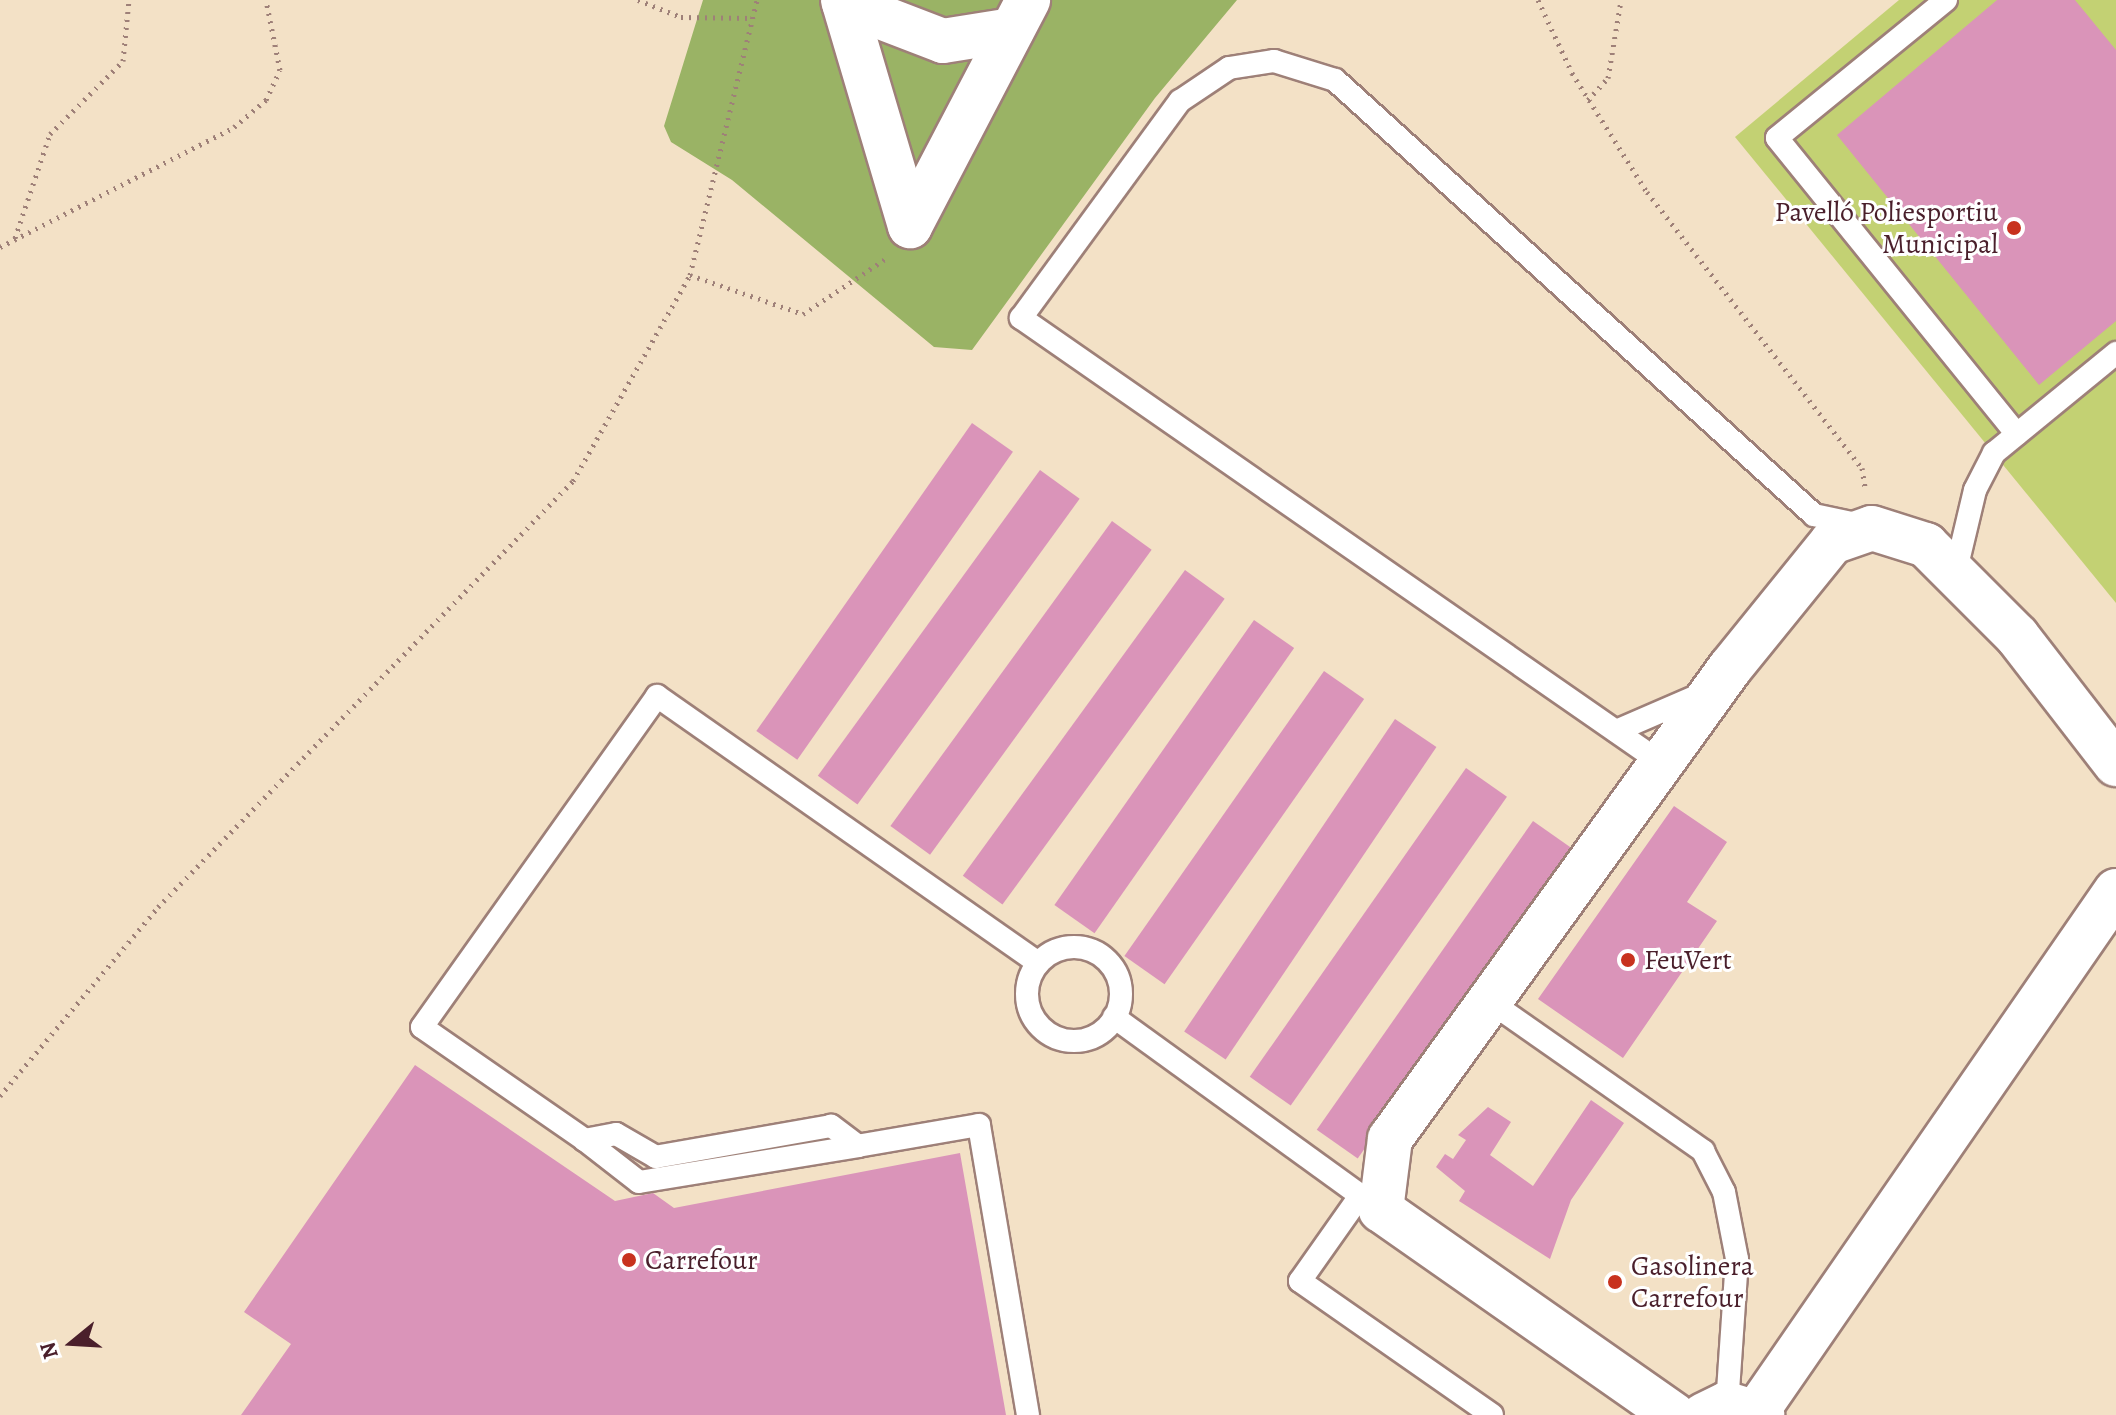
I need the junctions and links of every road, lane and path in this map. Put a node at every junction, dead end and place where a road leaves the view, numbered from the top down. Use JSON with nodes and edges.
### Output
{"nodes":[{"id":1,"x":129,"y":0,"type":"edge"},
{"id":2,"x":266,"y":0,"type":"edge"},
{"id":3,"x":638,"y":0,"type":"edge"},
{"id":4,"x":755,"y":0,"type":"edge"},
{"id":5,"x":1538,"y":0,"type":"edge"},
{"id":6,"x":1621,"y":0,"type":"edge"},
{"id":7,"x":1946,"y":0,"type":"edge"},
{"id":8,"x":843,"y":1,"type":"edge"},
{"id":9,"x":1020,"y":15,"type":"edge"},
{"id":10,"x":752,"y":19,"type":"junction"},
{"id":11,"x":1588,"y":100,"type":"junction"},
{"id":12,"x":910,"y":226,"type":"junction"},
{"id":13,"x":15,"y":239,"type":"junction"},
{"id":14,"x":0,"y":247,"type":"edge"},
{"id":15,"x":690,"y":275,"type":"junction"},
{"id":16,"x":2116,"y":353,"type":"edge"},
{"id":17,"x":2017,"y":434,"type":"junction"},
{"id":18,"x":1872,"y":528,"type":"junction"},
{"id":19,"x":1955,"y":574,"type":"junction"},
{"id":20,"x":1730,"y":668,"type":"junction"},
{"id":21,"x":1616,"y":731,"type":"junction"},
{"id":22,"x":1663,"y":764,"type":"junction"},
{"id":23,"x":2116,"y":764,"type":"edge"},
{"id":24,"x":2116,"y":891,"type":"edge"},
{"id":25,"x":1038,"y":963,"type":"junction"},
{"id":26,"x":1492,"y":1003,"type":"junction"},
{"id":27,"x":1114,"y":1017,"type":"junction"},
{"id":28,"x":0,"y":1096,"type":"edge"},
{"id":29,"x":1371,"y":1203,"type":"junction"},
{"id":30,"x":1737,"y":1411,"type":"edge"},
{"id":31,"x":1028,"y":1415,"type":"edge"},
{"id":32,"x":1492,"y":1415,"type":"edge"},
{"id":33,"x":1674,"y":1415,"type":"edge"}],
"edges":[{"from":1,"to":13,"type":"path"},
{"from":2,"to":13,"type":"path"},
{"from":3,"to":10,"type":"path"},
{"from":4,"to":10,"type":"path"},
{"from":5,"to":11,"type":"path"},
{"from":6,"to":11,"type":"path"},
{"from":7,"to":17,"type":"lane"},
{"from":8,"to":9,"type":"street"},
{"from":8,"to":12,"type":"street"},
{"from":9,"to":12,"type":"street"},
{"from":10,"to":15,"type":"path"},
{"from":11,"to":18,"type":"path"},
{"from":12,"to":15,"type":"path"},
{"from":13,"to":14,"type":"path"},
{"from":15,"to":28,"type":"path"},
{"from":16,"to":17,"type":"lane"},
{"from":17,"to":19,"type":"lane"},
{"from":18,"to":19,"type":"street"},
{"from":18,"to":20,"type":"street"},
{"from":18,"to":21,"type":"lane"},
{"from":19,"to":23,"type":"street"},
{"from":20,"to":21,"type":"lane"},
{"from":20,"to":22,"type":"street"},
{"from":21,"to":22,"type":"lane"},
{"from":22,"to":26,"type":"street"},
{"from":24,"to":30,"type":"street"},
{"from":25,"to":27,"type":"lane"},
{"from":25,"to":27,"type":"lane"},
{"from":25,"to":31,"type":"lane"},
{"from":26,"to":29,"type":"street"},
{"from":26,"to":30,"type":"lane"},
{"from":27,"to":29,"type":"lane"},
{"from":29,"to":32,"type":"lane"},
{"from":29,"to":33,"type":"street"}]}
